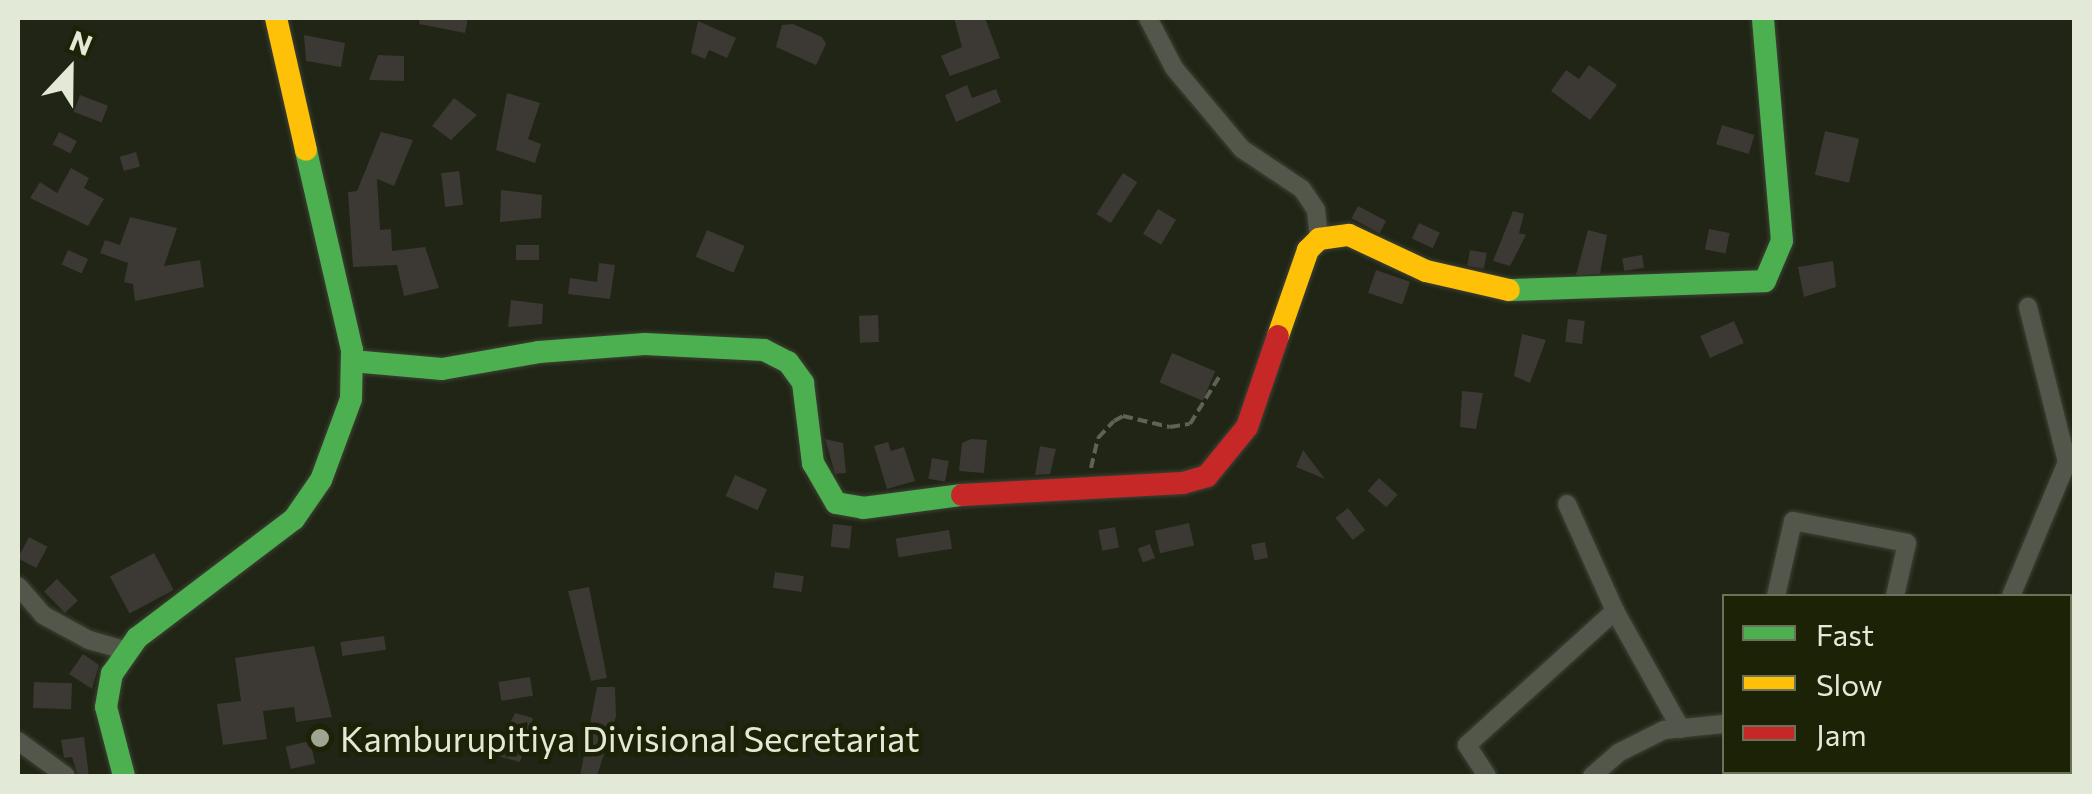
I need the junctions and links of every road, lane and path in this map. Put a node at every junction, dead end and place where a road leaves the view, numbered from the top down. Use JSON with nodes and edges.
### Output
{"nodes":[{"id":1,"x":276,"y":18,"type":"edge"},
{"id":2,"x":1148,"y":18,"type":"edge"},
{"id":3,"x":1763,"y":18,"type":"edge"},
{"id":4,"x":1318,"y":240,"type":"junction"},
{"id":5,"x":2028,"y":307,"type":"dead end"},
{"id":6,"x":352,"y":362,"type":"junction"},
{"id":7,"x":1219,"y":377,"type":"dead end"},
{"id":8,"x":1092,"y":488,"type":"junction"},
{"id":9,"x":1567,"y":504,"type":"dead end"},
{"id":10,"x":18,"y":586,"type":"edge"},
{"id":11,"x":1776,"y":594,"type":"edge"},
{"id":12,"x":1895,"y":594,"type":"edge"},
{"id":13,"x":2012,"y":594,"type":"edge"},
{"id":14,"x":1614,"y":611,"type":"junction"},
{"id":15,"x":128,"y":651,"type":"junction"},
{"id":16,"x":1722,"y":724,"type":"edge"},
{"id":17,"x":1681,"y":728,"type":"junction"},
{"id":18,"x":18,"y":741,"type":"edge"},
{"id":19,"x":66,"y":776,"type":"edge"},
{"id":20,"x":124,"y":776,"type":"edge"},
{"id":21,"x":1487,"y":776,"type":"edge"},
{"id":22,"x":1592,"y":776,"type":"edge"}],
"edges":[{"from":1,"to":6,"type":"street"},
{"from":2,"to":4,"type":"street"},
{"from":3,"to":4,"type":"street"},
{"from":4,"to":8,"type":"street"},
{"from":5,"to":13,"type":"street"},
{"from":6,"to":8,"type":"street"},
{"from":6,"to":15,"type":"street"},
{"from":7,"to":8,"type":"path"},
{"from":9,"to":14,"type":"street"},
{"from":10,"to":15,"type":"street"},
{"from":11,"to":12,"type":"street"},
{"from":14,"to":17,"type":"street"},
{"from":14,"to":21,"type":"street"},
{"from":15,"to":20,"type":"street"},
{"from":16,"to":17,"type":"street"},
{"from":17,"to":22,"type":"street"},
{"from":18,"to":19,"type":"street"}]}
